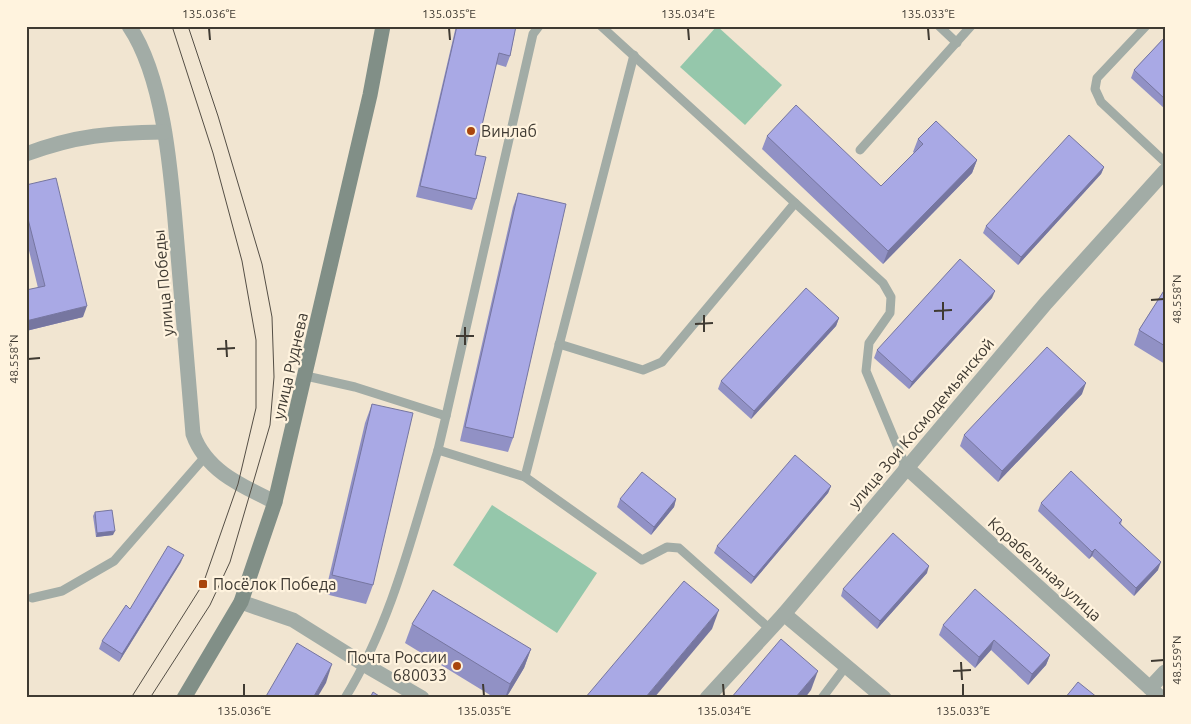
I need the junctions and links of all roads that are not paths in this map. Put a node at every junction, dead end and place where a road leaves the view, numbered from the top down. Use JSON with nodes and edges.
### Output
{"nodes":[{"id":1,"x":129,"y":26,"type":"edge"},
{"id":2,"x":383,"y":26,"type":"edge"},
{"id":3,"x":539,"y":26,"type":"edge"},
{"id":4,"x":601,"y":26,"type":"edge"},
{"id":5,"x":939,"y":26,"type":"edge"},
{"id":6,"x":972,"y":26,"type":"edge"},
{"id":7,"x":1146,"y":26,"type":"edge"},
{"id":8,"x":957,"y":43,"type":"junction"},
{"id":9,"x":634,"y":55,"type":"junction"},
{"id":10,"x":164,"y":132,"type":"junction"},
{"id":11,"x":860,"y":150,"type":"dead end"},
{"id":12,"x":26,"y":154,"type":"edge"},
{"id":13,"x":1165,"y":162,"type":"edge"},
{"id":14,"x":1165,"y":172,"type":"edge"},
{"id":15,"x":795,"y":203,"type":"junction"},
{"id":16,"x":559,"y":344,"type":"junction"},
{"id":17,"x":306,"y":376,"type":"junction"},
{"id":18,"x":446,"y":416,"type":"junction"},
{"id":19,"x":438,"y":450,"type":"junction"},
{"id":20,"x":204,"y":458,"type":"junction"},
{"id":21,"x":906,"y":467,"type":"junction"},
{"id":22,"x":525,"y":476,"type":"junction"},
{"id":23,"x":275,"y":502,"type":"junction"},
{"id":24,"x":32,"y":598,"type":"dead end"},
{"id":25,"x":241,"y":602,"type":"junction"},
{"id":26,"x":784,"y":614,"type":"junction"},
{"id":27,"x":770,"y":629,"type":"junction"},
{"id":28,"x":365,"y":665,"type":"junction"},
{"id":29,"x":846,"y":666,"type":"junction"},
{"id":30,"x":1165,"y":672,"type":"edge"},
{"id":31,"x":1156,"y":693,"type":"edge"},
{"id":32,"x":184,"y":698,"type":"edge"},
{"id":33,"x":345,"y":698,"type":"edge"},
{"id":34,"x":422,"y":698,"type":"edge"},
{"id":35,"x":706,"y":698,"type":"edge"},
{"id":36,"x":822,"y":698,"type":"edge"},
{"id":37,"x":884,"y":698,"type":"edge"}],
"edges":[{"from":1,"to":10,"type":"street","name":"улица Победы"},
{"from":2,"to":17,"type":"main road","name":"улица Руднева"},
{"from":3,"to":18,"type":"lane"},
{"from":4,"to":9,"type":"lane"},
{"from":5,"to":8,"type":"lane"},
{"from":6,"to":8,"type":"lane"},
{"from":7,"to":13,"type":"lane"},
{"from":8,"to":11,"type":"lane"},
{"from":9,"to":15,"type":"lane"},
{"from":9,"to":16,"type":"lane"},
{"from":10,"to":12,"type":"street"},
{"from":10,"to":20,"type":"street","name":"улица Победы"},
{"from":14,"to":21,"type":"street","name":"улица Зои Космодемьянской"},
{"from":15,"to":16,"type":"lane"},
{"from":15,"to":21,"type":"lane"},
{"from":16,"to":22,"type":"lane"},
{"from":17,"to":18,"type":"lane"},
{"from":17,"to":23,"type":"main road","name":"улица Руднева"},
{"from":18,"to":19,"type":"lane"},
{"from":19,"to":22,"type":"lane"},
{"from":19,"to":28,"type":"lane"},
{"from":20,"to":23,"type":"street","name":"улица Победы"},
{"from":20,"to":24,"type":"lane"},
{"from":21,"to":26,"type":"street","name":"улица Зои Космодемьянской"},
{"from":21,"to":31,"type":"street","name":"Корабельная улица"},
{"from":22,"to":27,"type":"lane"},
{"from":23,"to":25,"type":"main road","name":"улица Руднева"},
{"from":25,"to":28,"type":"street"},
{"from":25,"to":32,"type":"main road","name":"улица Руднева"},
{"from":26,"to":27,"type":"street","name":"улица Зои Космодемьянской"},
{"from":26,"to":29,"type":"street"},
{"from":27,"to":35,"type":"street","name":"улица Зои Космодемьянской"},
{"from":28,"to":33,"type":"lane"},
{"from":28,"to":34,"type":"street"},
{"from":29,"to":36,"type":"lane"},
{"from":29,"to":37,"type":"street"},
{"from":30,"to":31,"type":"street"}]}
